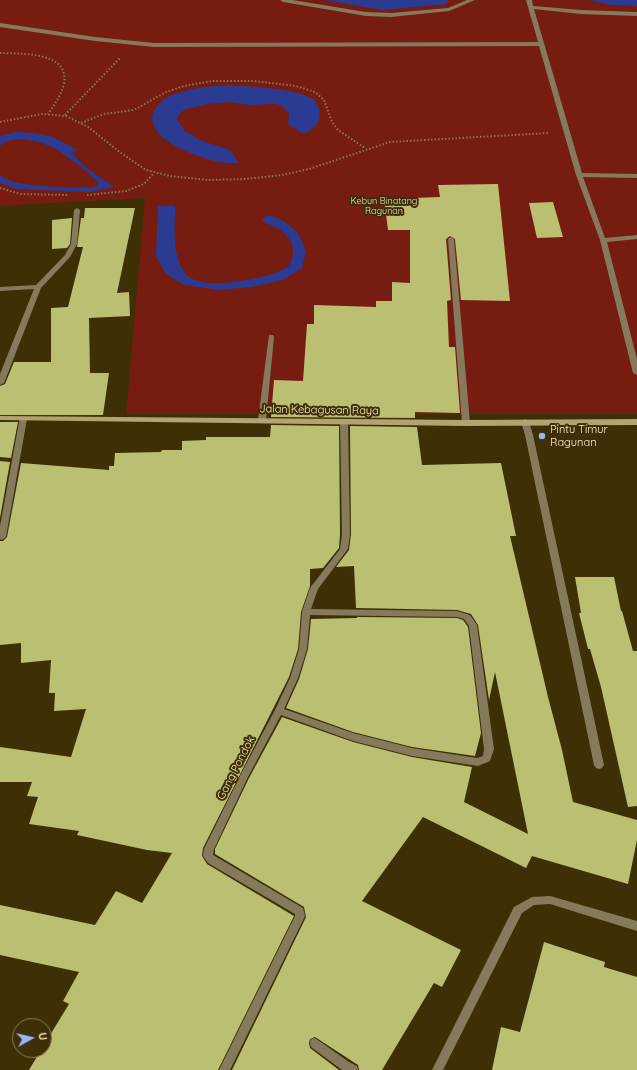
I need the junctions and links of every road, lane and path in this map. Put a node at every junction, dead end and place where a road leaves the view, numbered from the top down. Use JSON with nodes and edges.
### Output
{"nodes":[{"id":1,"x":283,"y":0,"type":"edge"},
{"id":2,"x":472,"y":0,"type":"edge"},
{"id":3,"x":529,"y":0,"type":"edge"},
{"id":4,"x":531,"y":7,"type":"junction"},
{"id":5,"x":637,"y":14,"type":"edge"},
{"id":6,"x":0,"y":25,"type":"edge"},
{"id":7,"x":135,"y":44,"type":"junction"},
{"id":8,"x":542,"y":44,"type":"junction"},
{"id":9,"x":0,"y":53,"type":"edge"},
{"id":10,"x":48,"y":114,"type":"junction"},
{"id":11,"x":65,"y":116,"type":"junction"},
{"id":12,"x":0,"y":123,"type":"edge"},
{"id":13,"x":82,"y":123,"type":"junction"},
{"id":14,"x":568,"y":132,"type":"junction"},
{"id":15,"x":365,"y":148,"type":"junction"},
{"id":16,"x":154,"y":173,"type":"junction"},
{"id":17,"x":579,"y":175,"type":"junction"},
{"id":18,"x":637,"y":176,"type":"edge"},
{"id":19,"x":0,"y":188,"type":"edge"},
{"id":20,"x":73,"y":195,"type":"dead end"},
{"id":21,"x":81,"y":195,"type":"dead end"},
{"id":22,"x":77,"y":210,"type":"dead end"},
{"id":23,"x":637,"y":237,"type":"edge"},
{"id":24,"x":451,"y":239,"type":"dead end"},
{"id":25,"x":603,"y":240,"type":"junction"},
{"id":26,"x":38,"y":287,"type":"junction"},
{"id":27,"x":0,"y":288,"type":"edge"},
{"id":28,"x":271,"y":337,"type":"dead end"},
{"id":29,"x":637,"y":373,"type":"edge"},
{"id":30,"x":0,"y":383,"type":"edge"},
{"id":31,"x":0,"y":418,"type":"edge"},
{"id":32,"x":23,"y":419,"type":"junction"},
{"id":33,"x":262,"y":420,"type":"junction"},
{"id":34,"x":344,"y":422,"type":"junction"},
{"id":35,"x":466,"y":422,"type":"junction"},
{"id":36,"x":525,"y":422,"type":"junction"},
{"id":37,"x":637,"y":422,"type":"edge"},
{"id":38,"x":2,"y":537,"type":"dead end"},
{"id":39,"x":306,"y":612,"type":"junction"},
{"id":40,"x":279,"y":711,"type":"junction"},
{"id":41,"x":599,"y":765,"type":"dead end"},
{"id":42,"x":637,"y":926,"type":"edge"},
{"id":43,"x":315,"y":1043,"type":"dead end"},
{"id":44,"x":224,"y":1070,"type":"edge"},
{"id":45,"x":353,"y":1070,"type":"edge"},
{"id":46,"x":437,"y":1070,"type":"edge"}],
"edges":[{"from":1,"to":2,"type":"street"},
{"from":3,"to":4,"type":"street"},
{"from":4,"to":5,"type":"street"},
{"from":4,"to":8,"type":"street"},
{"from":6,"to":7,"type":"street"},
{"from":7,"to":8,"type":"street"},
{"from":7,"to":11,"type":"path"},
{"from":8,"to":14,"type":"street"},
{"from":9,"to":10,"type":"path"},
{"from":10,"to":11,"type":"path"},
{"from":10,"to":12,"type":"path"},
{"from":11,"to":13,"type":"path"},
{"from":13,"to":15,"type":"path"},
{"from":13,"to":16,"type":"path"},
{"from":14,"to":15,"type":"path"},
{"from":14,"to":17,"type":"street"},
{"from":15,"to":16,"type":"path"},
{"from":16,"to":21,"type":"path"},
{"from":17,"to":18,"type":"street"},
{"from":17,"to":25,"type":"street"},
{"from":19,"to":20,"type":"path"},
{"from":22,"to":26,"type":"street"},
{"from":23,"to":25,"type":"street"},
{"from":24,"to":35,"type":"street"},
{"from":25,"to":29,"type":"street"},
{"from":26,"to":27,"type":"street"},
{"from":26,"to":30,"type":"street"},
{"from":28,"to":33,"type":"street"},
{"from":31,"to":32,"type":"main road","name":"Jalan Kebagusan Raya"},
{"from":32,"to":33,"type":"main road","name":"Jalan Kebagusan Raya"},
{"from":32,"to":38,"type":"street"},
{"from":33,"to":34,"type":"main road","name":"Jalan Kebagusan Raya"},
{"from":34,"to":35,"type":"main road","name":"Jalan Kebagusan Raya"},
{"from":34,"to":39,"type":"street","name":"Gang Pondok"},
{"from":35,"to":36,"type":"main road","name":"Jalan Kebagusan Raya"},
{"from":36,"to":37,"type":"main road","name":"Jalan Kebagusan Raya"},
{"from":36,"to":41,"type":"street"},
{"from":39,"to":40,"type":"street","name":"Gang Pondok"},
{"from":39,"to":40,"type":"street"},
{"from":40,"to":44,"type":"street","name":"Gang Pondok"},
{"from":42,"to":46,"type":"street"},
{"from":43,"to":45,"type":"street"}]}
